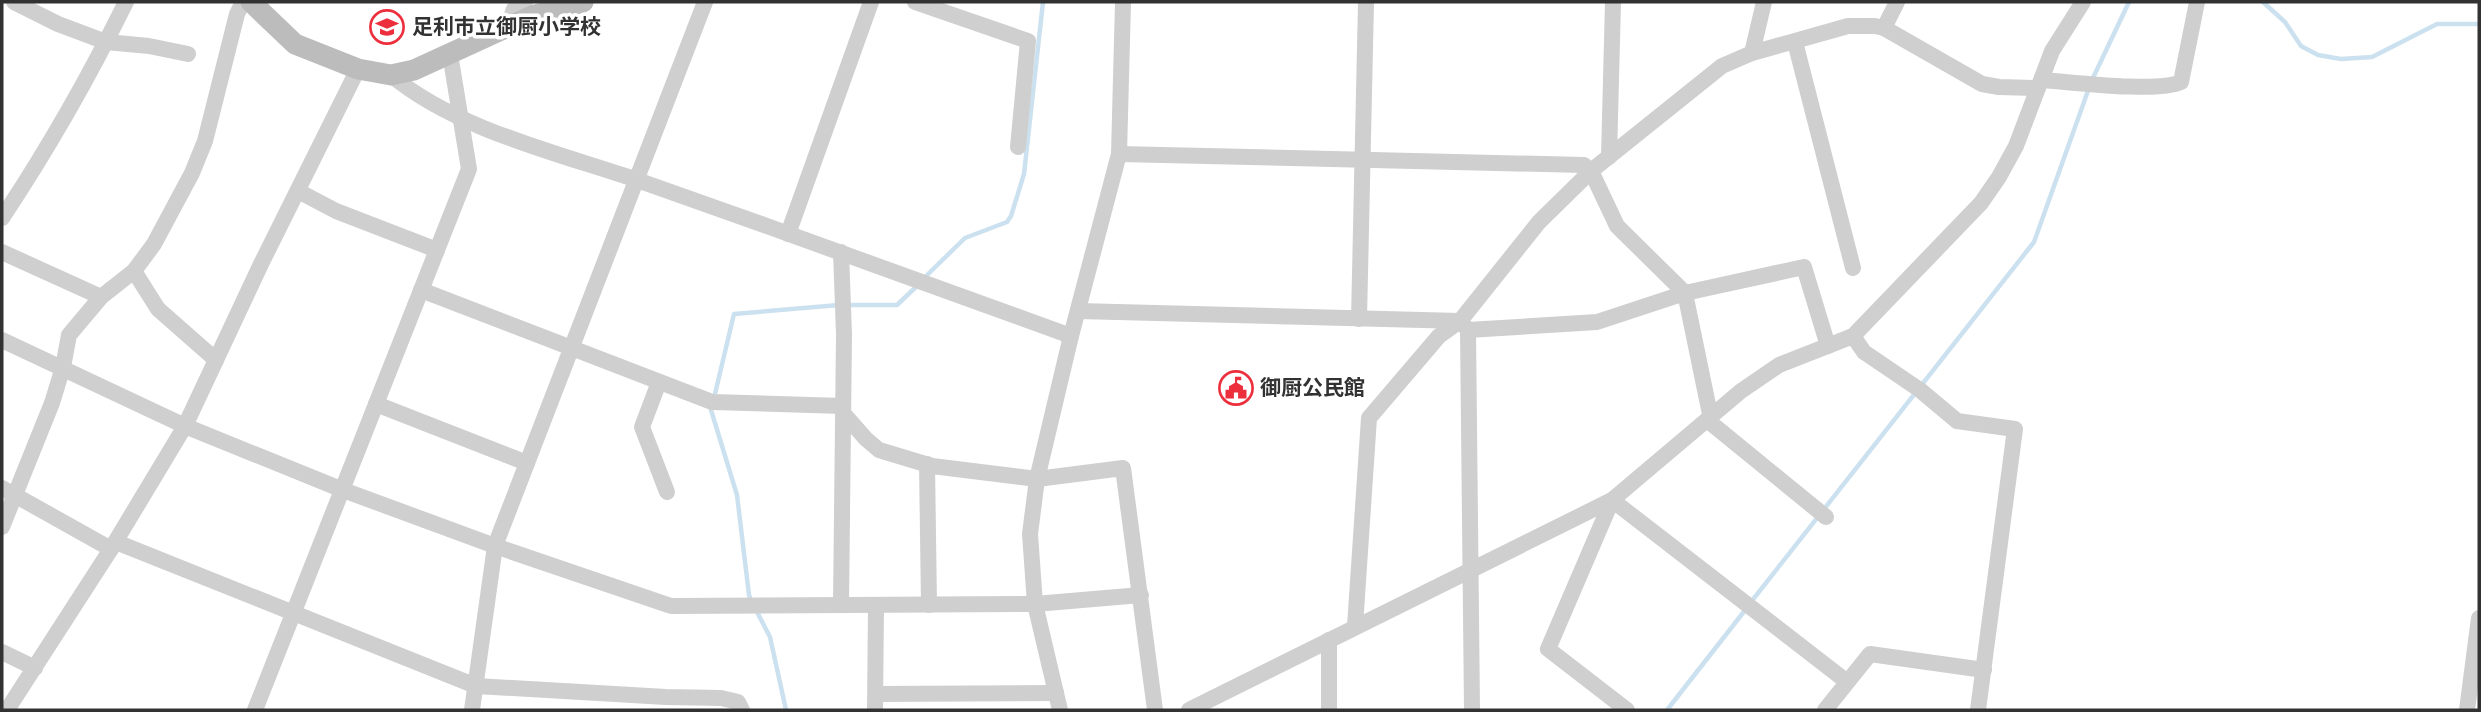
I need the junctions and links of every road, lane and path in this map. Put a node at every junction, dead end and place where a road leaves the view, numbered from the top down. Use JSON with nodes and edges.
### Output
{"nodes":[{"id":1,"x":14,"y":2,"type":"edge"},
{"id":2,"x":126,"y":2,"type":"edge"},
{"id":3,"x":243,"y":2,"type":"edge"},
{"id":4,"x":251,"y":2,"type":"edge"},
{"id":5,"x":525,"y":2,"type":"edge"},
{"id":6,"x":583,"y":2,"type":"edge"},
{"id":7,"x":705,"y":2,"type":"edge"},
{"id":8,"x":871,"y":2,"type":"edge"},
{"id":9,"x":915,"y":2,"type":"edge"},
{"id":10,"x":1123,"y":2,"type":"edge"},
{"id":11,"x":1366,"y":2,"type":"edge"},
{"id":12,"x":1613,"y":2,"type":"edge"},
{"id":13,"x":1764,"y":2,"type":"edge"},
{"id":14,"x":1896,"y":2,"type":"edge"},
{"id":15,"x":2083,"y":2,"type":"edge"},
{"id":16,"x":2197,"y":2,"type":"edge"},
{"id":17,"x":508,"y":26,"type":"junction"},
{"id":18,"x":1884,"y":28,"type":"junction"},
{"id":19,"x":106,"y":42,"type":"junction"},
{"id":20,"x":1795,"y":42,"type":"junction"},
{"id":21,"x":1752,"y":53,"type":"junction"},
{"id":22,"x":188,"y":54,"type":"dead end"},
{"id":23,"x":450,"y":54,"type":"junction"},
{"id":24,"x":358,"y":69,"type":"junction"},
{"id":25,"x":391,"y":75,"type":"junction"},
{"id":26,"x":2040,"y":84,"type":"junction"},
{"id":27,"x":462,"y":120,"type":"junction"},
{"id":28,"x":1018,"y":147,"type":"dead end"},
{"id":29,"x":1119,"y":154,"type":"junction"},
{"id":30,"x":1609,"y":157,"type":"junction"},
{"id":31,"x":1363,"y":162,"type":"junction"},
{"id":32,"x":1591,"y":171,"type":"junction"},
{"id":33,"x":637,"y":181,"type":"junction"},
{"id":34,"x":298,"y":191,"type":"junction"},
{"id":35,"x":2,"y":218,"type":"edge"},
{"id":36,"x":788,"y":234,"type":"junction"},
{"id":37,"x":437,"y":250,"type":"junction"},
{"id":38,"x":2,"y":252,"type":"edge"},
{"id":39,"x":841,"y":253,"type":"junction"},
{"id":40,"x":1853,"y":268,"type":"dead end"},
{"id":41,"x":134,"y":271,"type":"junction"},
{"id":42,"x":421,"y":290,"type":"junction"},
{"id":43,"x":1685,"y":293,"type":"junction"},
{"id":44,"x":101,"y":297,"type":"junction"},
{"id":45,"x":1078,"y":311,"type":"junction"},
{"id":46,"x":1359,"y":319,"type":"junction"},
{"id":47,"x":1464,"y":326,"type":"junction"},
{"id":48,"x":1071,"y":336,"type":"junction"},
{"id":49,"x":1853,"y":336,"type":"junction"},
{"id":50,"x":2,"y":340,"type":"edge"},
{"id":51,"x":1828,"y":346,"type":"junction"},
{"id":52,"x":571,"y":347,"type":"junction"},
{"id":53,"x":216,"y":360,"type":"junction"},
{"id":54,"x":63,"y":367,"type":"junction"},
{"id":55,"x":659,"y":382,"type":"junction"},
{"id":56,"x":376,"y":404,"type":"junction"},
{"id":57,"x":843,"y":409,"type":"junction"},
{"id":58,"x":1711,"y":418,"type":"junction"},
{"id":59,"x":185,"y":426,"type":"junction"},
{"id":60,"x":527,"y":463,"type":"junction"},
{"id":61,"x":928,"y":464,"type":"junction"},
{"id":62,"x":1037,"y":479,"type":"junction"},
{"id":63,"x":343,"y":490,"type":"junction"},
{"id":64,"x":8,"y":491,"type":"edge"},
{"id":65,"x":667,"y":492,"type":"dead end"},
{"id":66,"x":1612,"y":500,"type":"junction"},
{"id":67,"x":1821,"y":514,"type":"dead end"},
{"id":68,"x":2,"y":527,"type":"edge"},
{"id":69,"x":113,"y":545,"type":"junction"},
{"id":70,"x":495,"y":546,"type":"junction"},
{"id":71,"x":1471,"y":569,"type":"junction"},
{"id":72,"x":1141,"y":595,"type":"junction"},
{"id":73,"x":1035,"y":604,"type":"junction"},
{"id":74,"x":841,"y":605,"type":"junction"},
{"id":75,"x":876,"y":605,"type":"junction"},
{"id":76,"x":929,"y":605,"type":"junction"},
{"id":77,"x":294,"y":612,"type":"junction"},
{"id":78,"x":2479,"y":618,"type":"edge"},
{"id":79,"x":1355,"y":626,"type":"junction"},
{"id":80,"x":1329,"y":640,"type":"junction"},
{"id":81,"x":2,"y":652,"type":"edge"},
{"id":82,"x":35,"y":668,"type":"junction"},
{"id":83,"x":1984,"y":670,"type":"junction"},
{"id":84,"x":1846,"y":681,"type":"junction"},
{"id":85,"x":476,"y":686,"type":"junction"},
{"id":86,"x":1056,"y":693,"type":"junction"},
{"id":87,"x":875,"y":702,"type":"edge"},
{"id":88,"x":665,"y":704,"type":"edge"},
{"id":89,"x":7,"y":710,"type":"edge"},
{"id":90,"x":255,"y":710,"type":"edge"},
{"id":91,"x":472,"y":710,"type":"edge"},
{"id":92,"x":742,"y":710,"type":"edge"},
{"id":93,"x":1060,"y":710,"type":"edge"},
{"id":94,"x":1155,"y":710,"type":"edge"},
{"id":95,"x":1190,"y":710,"type":"edge"},
{"id":96,"x":1329,"y":710,"type":"edge"},
{"id":97,"x":1472,"y":710,"type":"edge"},
{"id":98,"x":1627,"y":710,"type":"edge"},
{"id":99,"x":1825,"y":710,"type":"edge"},
{"id":100,"x":1978,"y":710,"type":"edge"},
{"id":101,"x":2467,"y":710,"type":"edge"}],
"edges":[{"from":1,"to":19,"type":"street"},
{"from":2,"to":19,"type":"street"},
{"from":3,"to":41,"type":"street"},
{"from":4,"to":24,"type":"main road"},
{"from":5,"to":17,"type":"street"},
{"from":6,"to":17,"type":"main road"},
{"from":7,"to":33,"type":"street"},
{"from":8,"to":36,"type":"street"},
{"from":9,"to":28,"type":"street"},
{"from":10,"to":29,"type":"street"},
{"from":11,"to":31,"type":"street"},
{"from":12,"to":30,"type":"street"},
{"from":13,"to":21,"type":"street"},
{"from":14,"to":18,"type":"street"},
{"from":15,"to":26,"type":"street"},
{"from":16,"to":26,"type":"street"},
{"from":17,"to":23,"type":"main road"},
{"from":18,"to":20,"type":"street"},
{"from":18,"to":26,"type":"street"},
{"from":19,"to":22,"type":"street"},
{"from":19,"to":35,"type":"street"},
{"from":20,"to":21,"type":"street"},
{"from":20,"to":40,"type":"street"},
{"from":21,"to":30,"type":"street"},
{"from":23,"to":25,"type":"main road"},
{"from":23,"to":27,"type":"street"},
{"from":24,"to":25,"type":"main road"},
{"from":24,"to":34,"type":"street"},
{"from":25,"to":27,"type":"street"},
{"from":26,"to":49,"type":"street"},
{"from":27,"to":33,"type":"street"},
{"from":27,"to":37,"type":"street"},
{"from":29,"to":31,"type":"street"},
{"from":29,"to":45,"type":"street"},
{"from":30,"to":32,"type":"street"},
{"from":31,"to":32,"type":"street"},
{"from":31,"to":46,"type":"street"},
{"from":32,"to":43,"type":"street"},
{"from":32,"to":47,"type":"street"},
{"from":33,"to":36,"type":"street"},
{"from":33,"to":52,"type":"street"},
{"from":34,"to":37,"type":"street"},
{"from":34,"to":53,"type":"street"},
{"from":36,"to":39,"type":"street"},
{"from":37,"to":42,"type":"street"},
{"from":38,"to":44,"type":"street"},
{"from":39,"to":48,"type":"street"},
{"from":39,"to":57,"type":"street"},
{"from":41,"to":44,"type":"street"},
{"from":41,"to":53,"type":"street"},
{"from":42,"to":52,"type":"street"},
{"from":42,"to":56,"type":"street"},
{"from":43,"to":47,"type":"street"},
{"from":43,"to":51,"type":"street"},
{"from":43,"to":58,"type":"street"},
{"from":44,"to":54,"type":"street"},
{"from":45,"to":46,"type":"street"},
{"from":45,"to":48,"type":"street"},
{"from":46,"to":47,"type":"street"},
{"from":47,"to":71,"type":"street"},
{"from":47,"to":79,"type":"street"},
{"from":48,"to":62,"type":"street"},
{"from":49,"to":51,"type":"street"},
{"from":49,"to":83,"type":"street"},
{"from":50,"to":54,"type":"street"},
{"from":51,"to":58,"type":"street"},
{"from":52,"to":55,"type":"street"},
{"from":52,"to":60,"type":"street"},
{"from":53,"to":59,"type":"street"},
{"from":54,"to":59,"type":"street"},
{"from":54,"to":64,"type":"street"},
{"from":55,"to":57,"type":"street"},
{"from":55,"to":65,"type":"street"},
{"from":56,"to":60,"type":"street"},
{"from":56,"to":63,"type":"street"},
{"from":57,"to":61,"type":"street"},
{"from":57,"to":74,"type":"street"},
{"from":58,"to":66,"type":"street"},
{"from":58,"to":67,"type":"street"},
{"from":59,"to":63,"type":"street"},
{"from":59,"to":69,"type":"street"},
{"from":60,"to":70,"type":"street"},
{"from":61,"to":62,"type":"street"},
{"from":61,"to":76,"type":"street"},
{"from":62,"to":72,"type":"street"},
{"from":62,"to":73,"type":"street"},
{"from":63,"to":70,"type":"street"},
{"from":63,"to":77,"type":"street"},
{"from":64,"to":68,"type":"street"},
{"from":64,"to":69,"type":"street"},
{"from":66,"to":71,"type":"street"},
{"from":66,"to":84,"type":"street"},
{"from":66,"to":98,"type":"street"},
{"from":69,"to":77,"type":"street"},
{"from":69,"to":82,"type":"street"},
{"from":70,"to":74,"type":"street"},
{"from":70,"to":85,"type":"street"},
{"from":71,"to":79,"type":"street"},
{"from":71,"to":97,"type":"street"},
{"from":72,"to":73,"type":"street"},
{"from":72,"to":94,"type":"street"},
{"from":73,"to":76,"type":"street"},
{"from":73,"to":86,"type":"street"},
{"from":74,"to":75,"type":"street"},
{"from":75,"to":76,"type":"street"},
{"from":75,"to":87,"type":"street"},
{"from":77,"to":85,"type":"street"},
{"from":77,"to":90,"type":"street"},
{"from":78,"to":101,"type":"street"},
{"from":79,"to":80,"type":"street"},
{"from":80,"to":95,"type":"street"},
{"from":80,"to":96,"type":"street"},
{"from":81,"to":82,"type":"street"},
{"from":82,"to":89,"type":"street"},
{"from":83,"to":84,"type":"street"},
{"from":83,"to":100,"type":"street"},
{"from":84,"to":99,"type":"street"},
{"from":85,"to":88,"type":"street"},
{"from":85,"to":91,"type":"street"},
{"from":86,"to":87,"type":"street"},
{"from":86,"to":93,"type":"street"},
{"from":88,"to":92,"type":"street"}]}
